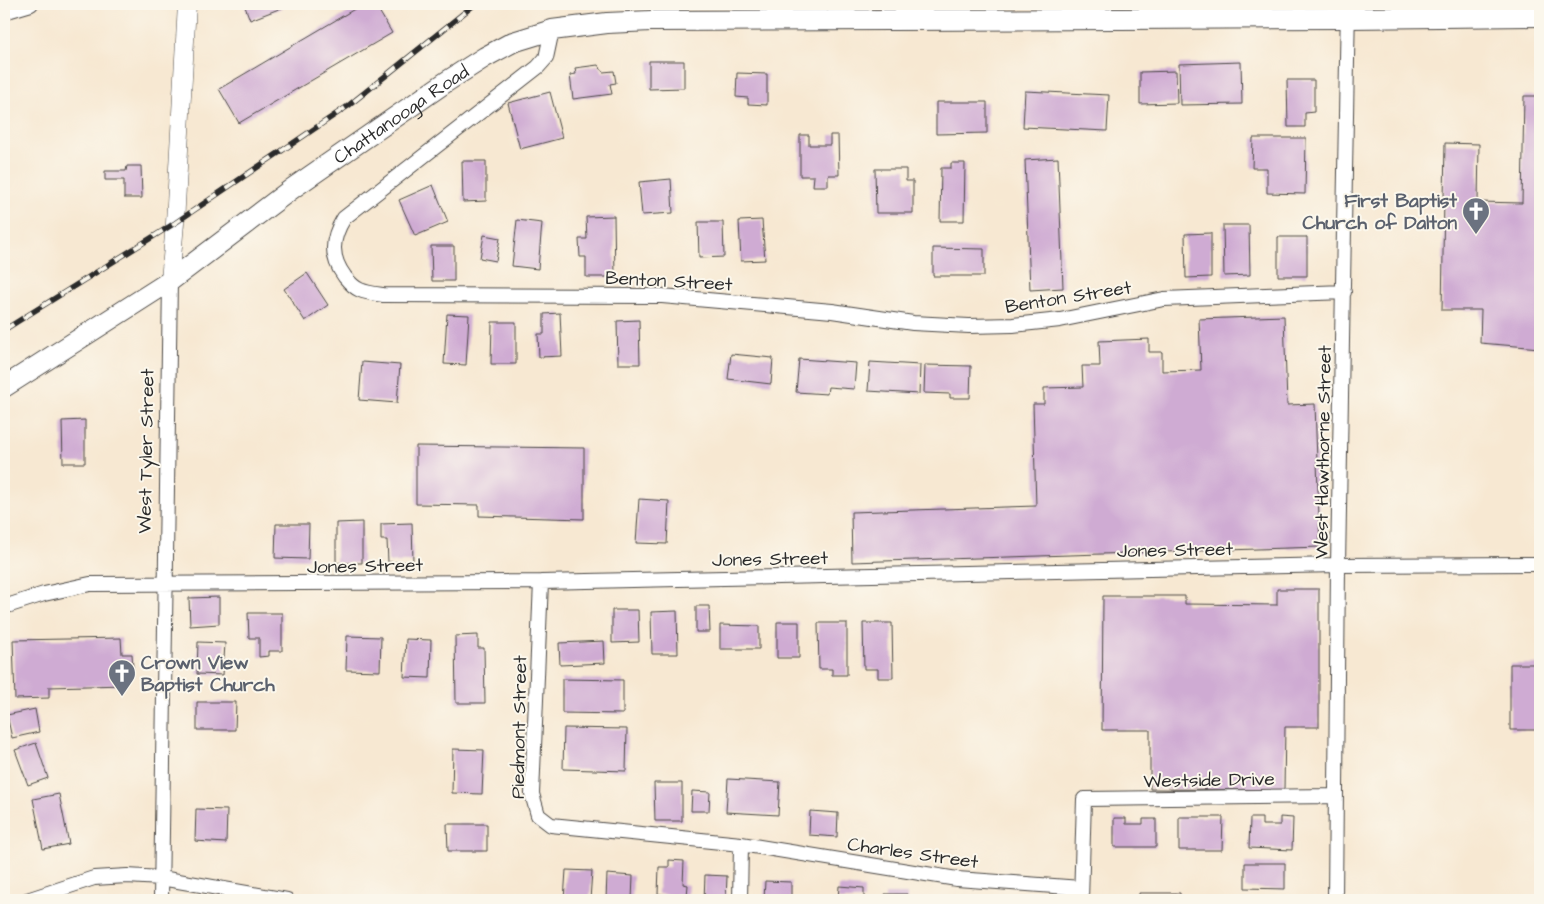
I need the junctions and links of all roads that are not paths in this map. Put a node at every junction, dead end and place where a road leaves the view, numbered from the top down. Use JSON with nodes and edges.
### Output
{"nodes":[{"id":1,"x":31,"y":4,"type":"edge"},
{"id":2,"x":187,"y":4,"type":"edge"},
{"id":3,"x":1348,"y":11,"type":"edge"},
{"id":4,"x":4,"y":12,"type":"edge"},
{"id":5,"x":1540,"y":16,"type":"edge"},
{"id":6,"x":552,"y":30,"type":"junction"},
{"id":7,"x":170,"y":281,"type":"junction"},
{"id":8,"x":1344,"y":292,"type":"junction"},
{"id":9,"x":4,"y":386,"type":"edge"},
{"id":10,"x":1540,"y":564,"type":"edge"},
{"id":11,"x":1338,"y":565,"type":"junction"},
{"id":12,"x":541,"y":582,"type":"junction"},
{"id":13,"x":164,"y":585,"type":"junction"},
{"id":14,"x":4,"y":607,"type":"edge"},
{"id":15,"x":1336,"y":796,"type":"junction"},
{"id":16,"x":741,"y":844,"type":"junction"},
{"id":17,"x":161,"y":878,"type":"junction"},
{"id":18,"x":1081,"y":894,"type":"edge"},
{"id":19,"x":27,"y":900,"type":"edge"},
{"id":20,"x":161,"y":900,"type":"edge"},
{"id":21,"x":287,"y":900,"type":"edge"},
{"id":22,"x":740,"y":900,"type":"edge"},
{"id":23,"x":1334,"y":900,"type":"edge"}],
"edges":[{"from":1,"to":4,"type":"street"},
{"from":2,"to":7,"type":"street","name":"West Tyler Street"},
{"from":3,"to":5,"type":"main road","name":"Chattanooga Road"},
{"from":3,"to":6,"type":"main road","name":"Chattanooga Road"},
{"from":3,"to":8,"type":"street","name":"West Hawthorne Street"},
{"from":6,"to":7,"type":"main road","name":"Chattanooga Road"},
{"from":6,"to":8,"type":"street","name":"Benton Street"},
{"from":7,"to":9,"type":"main road","name":"Chattanooga Road"},
{"from":7,"to":13,"type":"street","name":"West Tyler Street"},
{"from":8,"to":11,"type":"street","name":"West Hawthorne Street"},
{"from":10,"to":11,"type":"street","name":"Jones Street"},
{"from":11,"to":12,"type":"street","name":"Jones Street"},
{"from":11,"to":15,"type":"street","name":"West Hawthorne Street"},
{"from":12,"to":13,"type":"street","name":"Jones Street"},
{"from":12,"to":16,"type":"street","name":"Piedmont Street"},
{"from":13,"to":14,"type":"street","name":"Jones Street"},
{"from":13,"to":17,"type":"street","name":"West Tyler Street"},
{"from":15,"to":18,"type":"street","name":"Westside Drive"},
{"from":15,"to":23,"type":"street","name":"West Hawthorne Street"},
{"from":16,"to":18,"type":"street","name":"Charles Street"},
{"from":16,"to":22,"type":"street"},
{"from":17,"to":19,"type":"street"},
{"from":17,"to":20,"type":"street","name":"West Tyler Street"},
{"from":17,"to":21,"type":"street"}]}
